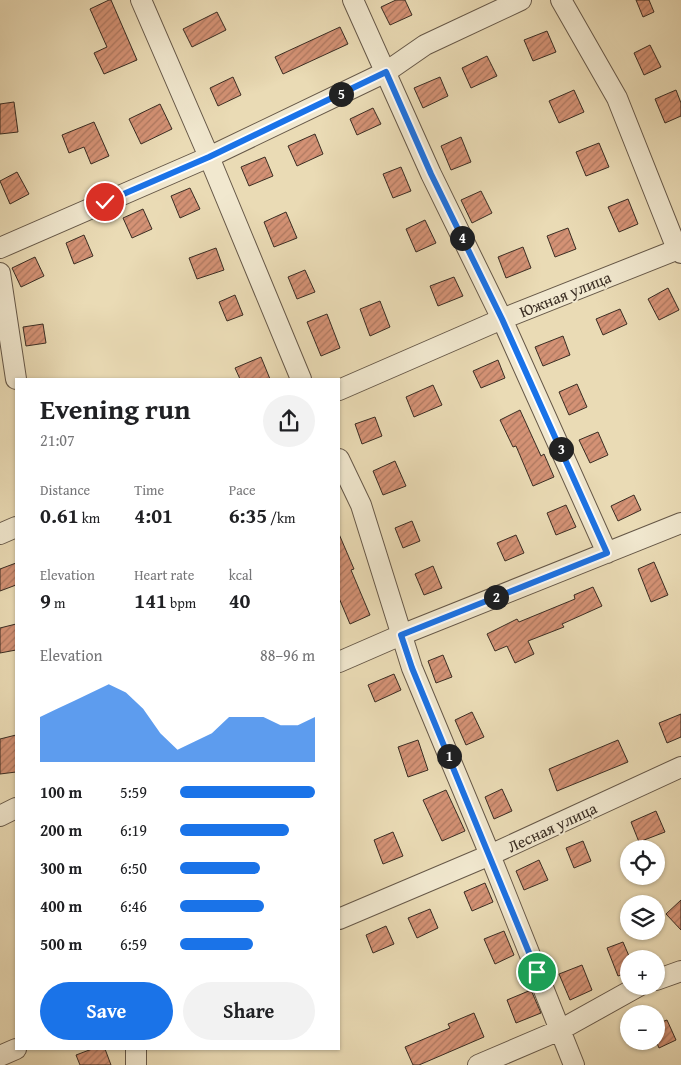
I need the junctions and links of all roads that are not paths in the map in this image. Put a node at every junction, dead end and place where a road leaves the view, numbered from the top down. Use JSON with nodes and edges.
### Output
{"nodes":[{"id":1,"x":141,"y":0,"type":"edge"},
{"id":2,"x":353,"y":0,"type":"edge"},
{"id":3,"x":521,"y":0,"type":"edge"},
{"id":4,"x":561,"y":0,"type":"edge"},
{"id":5,"x":386,"y":72,"type":"junction"},
{"id":6,"x":209,"y":157,"type":"junction"},
{"id":7,"x":0,"y":248,"type":"edge"},
{"id":8,"x":680,"y":250,"type":"edge"},
{"id":9,"x":0,"y":273,"type":"edge"},
{"id":10,"x":502,"y":319,"type":"junction"},
{"id":11,"x":16,"y":378,"type":"edge"},
{"id":12,"x":301,"y":378,"type":"edge"},
{"id":13,"x":340,"y":390,"type":"edge"},
{"id":14,"x":340,"y":462,"type":"edge"},
{"id":15,"x":681,"y":523,"type":"edge"},
{"id":16,"x":15,"y":527,"type":"edge"},
{"id":17,"x":0,"y":534,"type":"edge"},
{"id":18,"x":607,"y":553,"type":"junction"},
{"id":19,"x":401,"y":635,"type":"junction"},
{"id":20,"x":340,"y":662,"type":"edge"},
{"id":21,"x":681,"y":767,"type":"edge"},
{"id":22,"x":15,"y":808,"type":"edge"},
{"id":23,"x":0,"y":816,"type":"edge"},
{"id":24,"x":490,"y":855,"type":"junction"},
{"id":25,"x":340,"y":919,"type":"edge"},
{"id":26,"x":681,"y":970,"type":"edge"},
{"id":27,"x":665,"y":976,"type":"edge"},
{"id":28,"x":623,"y":995,"type":"edge"},
{"id":29,"x":560,"y":1030,"type":"junction"},
{"id":30,"x":15,"y":1049,"type":"edge"},
{"id":31,"x":20,"y":1050,"type":"edge"},
{"id":32,"x":136,"y":1050,"type":"edge"},
{"id":33,"x":0,"y":1056,"type":"edge"},
{"id":34,"x":19,"y":1065,"type":"edge"},
{"id":35,"x":136,"y":1065,"type":"edge"},
{"id":36,"x":478,"y":1065,"type":"edge"},
{"id":37,"x":574,"y":1065,"type":"edge"}],
"edges":[{"from":1,"to":6,"type":"street"},
{"from":2,"to":5,"type":"street"},
{"from":3,"to":5,"type":"street"},
{"from":4,"to":8,"type":"street"},
{"from":5,"to":6,"type":"street"},
{"from":5,"to":10,"type":"street"},
{"from":6,"to":7,"type":"street"},
{"from":6,"to":12,"type":"street"},
{"from":8,"to":10,"type":"street","name":"Южная улица"},
{"from":9,"to":11,"type":"street"},
{"from":10,"to":13,"type":"street","name":"Южная улица"},
{"from":10,"to":18,"type":"street"},
{"from":14,"to":19,"type":"street"},
{"from":15,"to":18,"type":"street"},
{"from":16,"to":17,"type":"street"},
{"from":18,"to":19,"type":"street"},
{"from":19,"to":20,"type":"street"},
{"from":19,"to":24,"type":"street"},
{"from":21,"to":24,"type":"street","name":"Лесная улица"},
{"from":22,"to":23,"type":"street"},
{"from":24,"to":25,"type":"street","name":"Лесная улица"},
{"from":24,"to":29,"type":"street"},
{"from":26,"to":27,"type":"street"},
{"from":28,"to":29,"type":"street"},
{"from":29,"to":36,"type":"street"},
{"from":29,"to":37,"type":"street"},
{"from":30,"to":33,"type":"street"},
{"from":31,"to":34,"type":"street"},
{"from":32,"to":35,"type":"street"}]}
